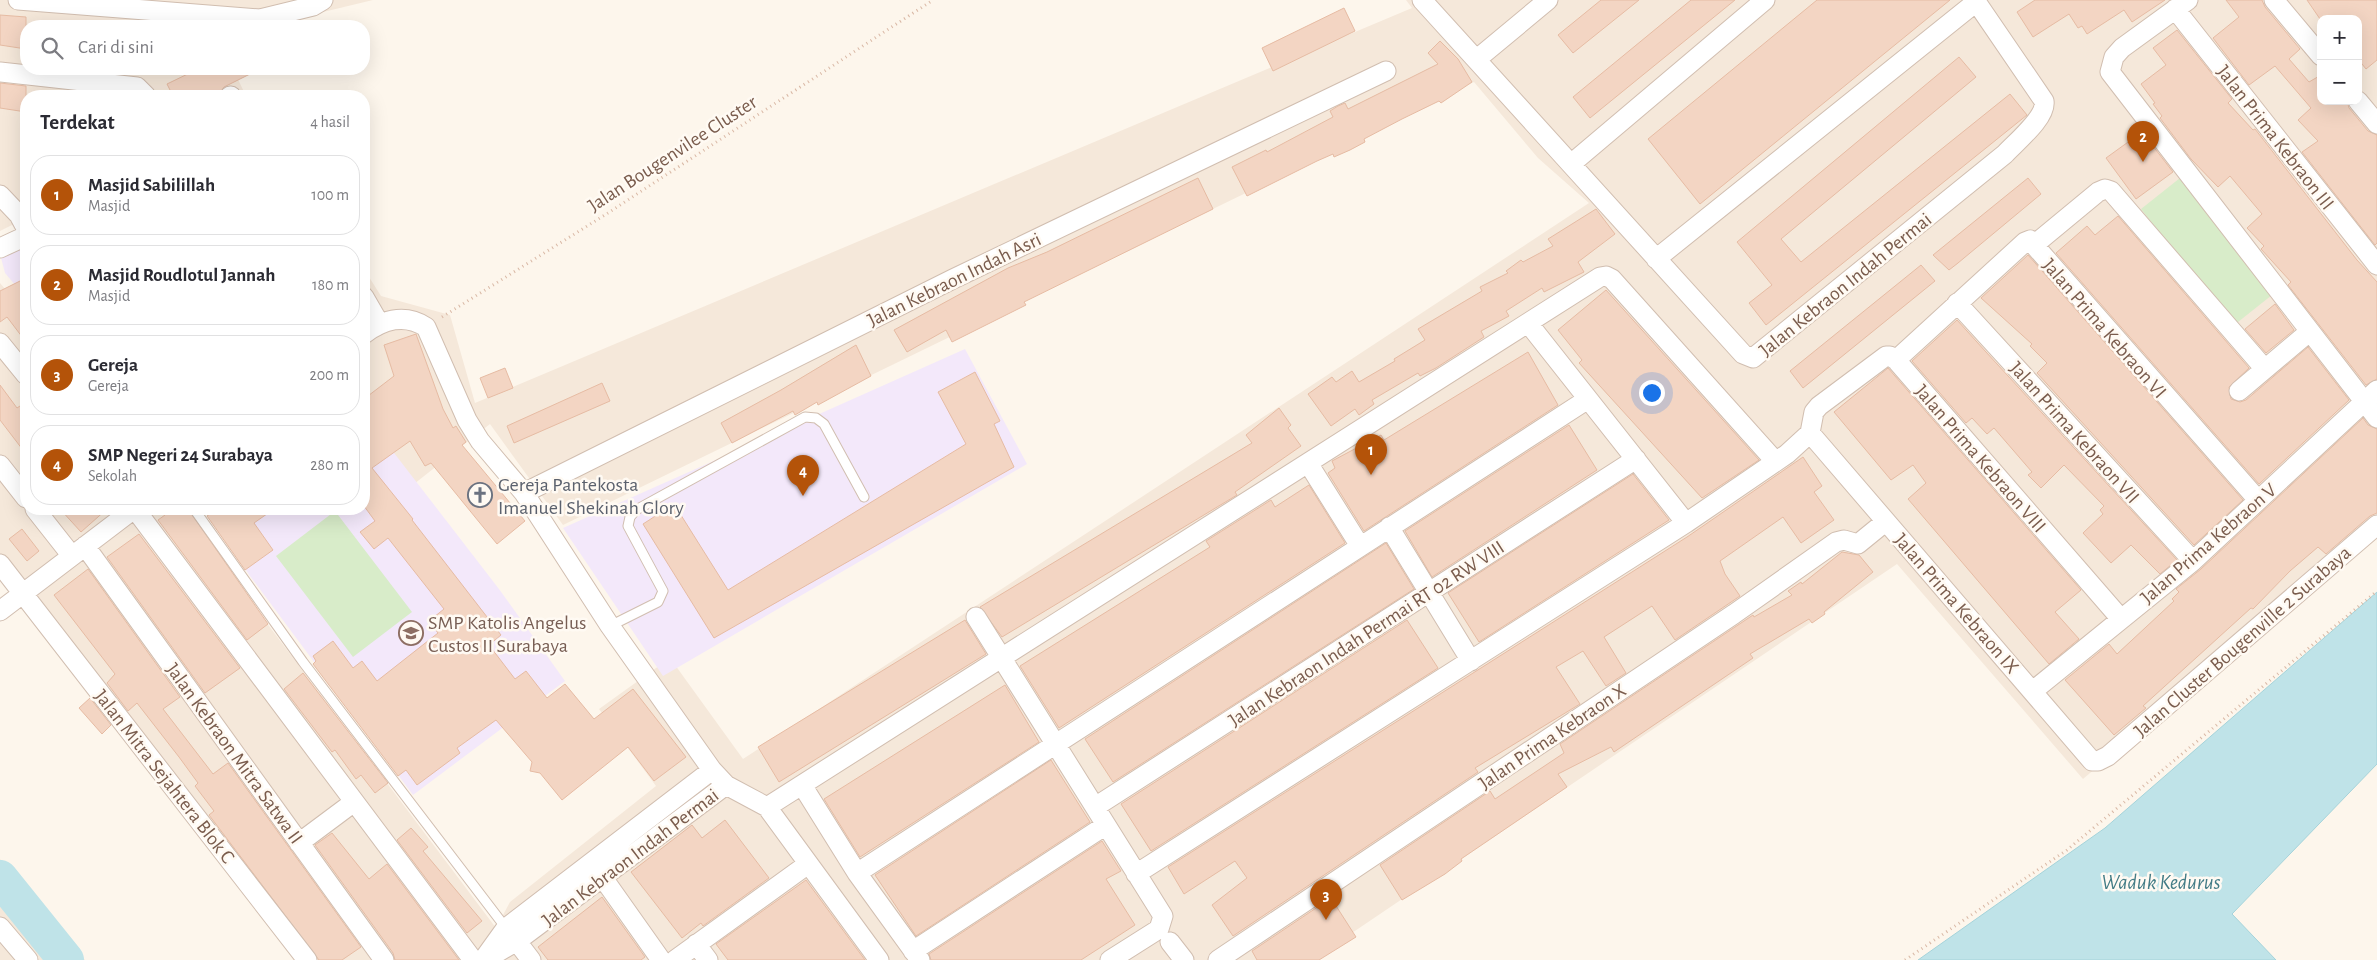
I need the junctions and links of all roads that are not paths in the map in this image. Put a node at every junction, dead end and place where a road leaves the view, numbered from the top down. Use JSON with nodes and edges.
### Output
{"nodes":[{"id":1,"x":27,"y":0,"type":"edge"},
{"id":2,"x":323,"y":0,"type":"edge"},
{"id":3,"x":1422,"y":0,"type":"edge"},
{"id":4,"x":1548,"y":0,"type":"edge"},
{"id":5,"x":1765,"y":0,"type":"edge"},
{"id":6,"x":2274,"y":0,"type":"edge"},
{"id":7,"x":1976,"y":1,"type":"edge"},
{"id":8,"x":2182,"y":4,"type":"edge"},
{"id":9,"x":172,"y":5,"type":"edge"},
{"id":10,"x":2317,"y":51,"type":"edge"},
{"id":11,"x":1477,"y":59,"type":"junction"},
{"id":12,"x":1386,"y":71,"type":"dead end"},
{"id":13,"x":0,"y":72,"type":"edge"},
{"id":14,"x":20,"y":74,"type":"edge"},
{"id":15,"x":27,"y":75,"type":"edge"},
{"id":16,"x":140,"y":90,"type":"edge"},
{"id":17,"x":2361,"y":105,"type":"edge"},
{"id":18,"x":2377,"y":124,"type":"edge"},
{"id":19,"x":1571,"y":164,"type":"junction"},
{"id":20,"x":0,"y":194,"type":"edge"},
{"id":21,"x":20,"y":214,"type":"edge"},
{"id":22,"x":20,"y":239,"type":"edge"},
{"id":23,"x":2034,"y":245,"type":"junction"},
{"id":24,"x":0,"y":248,"type":"edge"},
{"id":25,"x":1656,"y":259,"type":"junction"},
{"id":26,"x":2377,"y":265,"type":"edge"},
{"id":27,"x":1956,"y":303,"type":"junction"},
{"id":28,"x":1528,"y":323,"type":"junction"},
{"id":29,"x":371,"y":328,"type":"edge"},
{"id":30,"x":2309,"y":332,"type":"junction"},
{"id":31,"x":0,"y":343,"type":"edge"},
{"id":32,"x":1896,"y":360,"type":"junction"},
{"id":33,"x":20,"y":368,"type":"edge"},
{"id":34,"x":2264,"y":368,"type":"junction"},
{"id":35,"x":2239,"y":391,"type":"dead end"},
{"id":36,"x":2370,"y":396,"type":"edge"},
{"id":37,"x":1588,"y":399,"type":"junction"},
{"id":38,"x":2377,"y":418,"type":"edge"},
{"id":39,"x":1793,"y":448,"type":"junction"},
{"id":40,"x":1636,"y":459,"type":"junction"},
{"id":41,"x":1308,"y":463,"type":"junction"},
{"id":42,"x":0,"y":465,"type":"edge"},
{"id":43,"x":20,"y":490,"type":"edge"},
{"id":44,"x":524,"y":493,"type":"junction"},
{"id":45,"x":864,"y":497,"type":"dead end"},
{"id":46,"x":2258,"y":500,"type":"junction"},
{"id":47,"x":40,"y":515,"type":"edge"},
{"id":48,"x":126,"y":515,"type":"edge"},
{"id":49,"x":139,"y":515,"type":"edge"},
{"id":50,"x":198,"y":515,"type":"edge"},
{"id":51,"x":1686,"y":523,"type":"junction"},
{"id":52,"x":1880,"y":525,"type":"junction"},
{"id":53,"x":2377,"y":525,"type":"edge"},
{"id":54,"x":1389,"y":527,"type":"junction"},
{"id":55,"x":1360,"y":546,"type":"junction"},
{"id":56,"x":79,"y":551,"type":"junction"},
{"id":57,"x":2193,"y":561,"type":"junction"},
{"id":58,"x":0,"y":564,"type":"edge"},
{"id":59,"x":1429,"y":592,"type":"junction"},
{"id":60,"x":24,"y":593,"type":"junction"},
{"id":61,"x":0,"y":611,"type":"edge"},
{"id":62,"x":976,"y":617,"type":"dead end"},
{"id":63,"x":2121,"y":619,"type":"junction"},
{"id":64,"x":610,"y":626,"type":"junction"},
{"id":65,"x":1002,"y":658,"type":"junction"},
{"id":66,"x":1471,"y":661,"type":"junction"},
{"id":67,"x":2034,"y":690,"type":"junction"},
{"id":68,"x":1055,"y":743,"type":"junction"},
{"id":69,"x":2108,"y":756,"type":"joint"},
{"id":70,"x":712,"y":770,"type":"junction"},
{"id":71,"x":726,"y":785,"type":"junction"},
{"id":72,"x":802,"y":785,"type":"junction"},
{"id":73,"x":354,"y":802,"type":"junction"},
{"id":74,"x":767,"y":807,"type":"junction"},
{"id":75,"x":1095,"y":807,"type":"junction"},
{"id":76,"x":650,"y":818,"type":"junction"},
{"id":77,"x":1106,"y":825,"type":"junction"},
{"id":78,"x":663,"y":832,"type":"junction"},
{"id":79,"x":299,"y":843,"type":"junction"},
{"id":80,"x":808,"y":864,"type":"junction"},
{"id":81,"x":857,"y":872,"type":"junction"},
{"id":82,"x":1136,"y":874,"type":"junction"},
{"id":83,"x":603,"y":878,"type":"junction"},
{"id":84,"x":0,"y":927,"type":"edge"},
{"id":85,"x":512,"y":935,"type":"junction"},
{"id":86,"x":1170,"y":942,"type":"dead end"},
{"id":87,"x":696,"y":944,"type":"junction"},
{"id":88,"x":468,"y":953,"type":"edge"},
{"id":89,"x":917,"y":955,"type":"edge"},
{"id":90,"x":28,"y":960,"type":"edge"},
{"id":91,"x":307,"y":960,"type":"edge"},
{"id":92,"x":384,"y":960,"type":"edge"},
{"id":93,"x":484,"y":960,"type":"edge"},
{"id":94,"x":531,"y":960,"type":"edge"},
{"id":95,"x":661,"y":960,"type":"edge"},
{"id":96,"x":674,"y":960,"type":"edge"},
{"id":97,"x":708,"y":960,"type":"edge"},
{"id":98,"x":879,"y":960,"type":"edge"},
{"id":99,"x":1110,"y":960,"type":"edge"},
{"id":100,"x":1184,"y":960,"type":"edge"},
{"id":101,"x":1218,"y":960,"type":"edge"}],
"edges":[{"from":1,"to":9,"type":"street"},
{"from":2,"to":9,"type":"street"},
{"from":3,"to":11,"type":"street","name":"Jalan Kebraon Indah Permai"},
{"from":4,"to":11,"type":"street"},
{"from":5,"to":19,"type":"street"},
{"from":6,"to":10,"type":"street"},
{"from":7,"to":25,"type":"street"},
{"from":7,"to":25,"type":"street","name":"Jalan Kebraon Indah Permai"},
{"from":8,"to":26,"type":"street","name":"Jalan Prima Kebraon III"},
{"from":8,"to":30,"type":"street"},
{"from":11,"to":19,"type":"street","name":"Jalan Kebraon Indah Permai"},
{"from":12,"to":44,"type":"street","name":"Jalan Kebraon Indah Asri"},
{"from":13,"to":14,"type":"street"},
{"from":15,"to":16,"type":"street"},
{"from":17,"to":18,"type":"street"},
{"from":19,"to":25,"type":"street","name":"Jalan Kebraon Indah Permai"},
{"from":20,"to":21,"type":"street"},
{"from":22,"to":24,"type":"street"},
{"from":23,"to":27,"type":"street"},
{"from":23,"to":34,"type":"street","name":"Jalan Prima Kebraon VI"},
{"from":23,"to":46,"type":"street","name":"Jalan Prima Kebraon VI"},
{"from":27,"to":32,"type":"street"},
{"from":27,"to":57,"type":"street","name":"Jalan Prima Kebraon VII"},
{"from":28,"to":37,"type":"street"},
{"from":28,"to":39,"type":"street"},
{"from":28,"to":41,"type":"street"},
{"from":29,"to":44,"type":"street","name":"Jalan Kebraon Indah Permai"},
{"from":30,"to":34,"type":"street"},
{"from":30,"to":36,"type":"street"},
{"from":31,"to":33,"type":"street"},
{"from":32,"to":39,"type":"street"},
{"from":32,"to":63,"type":"street","name":"Jalan Prima Kebraon VIII"},
{"from":34,"to":35,"type":"street"},
{"from":36,"to":38,"type":"street"},
{"from":36,"to":46,"type":"street","name":"Jalan Prima Kebraon V"},
{"from":37,"to":40,"type":"street"},
{"from":37,"to":54,"type":"street"},
{"from":39,"to":51,"type":"street"},
{"from":39,"to":52,"type":"street","name":"Jalan Prima Kebraon IX"},
{"from":40,"to":51,"type":"street"},
{"from":40,"to":59,"type":"street","name":"Jalan Kebraon Indah Permai RT 02 RW VIII"},
{"from":41,"to":55,"type":"street"},
{"from":41,"to":65,"type":"street"},
{"from":42,"to":43,"type":"street"},
{"from":44,"to":64,"type":"street","name":"Jalan Kebraon Indah Permai"},
{"from":45,"to":64,"type":"lane"},
{"from":46,"to":57,"type":"street","name":"Jalan Prima Kebraon V"},
{"from":47,"to":56,"type":"street","name":"Jalan Kebraon Mitra Satwa II"},
{"from":48,"to":56,"type":"street"},
{"from":49,"to":73,"type":"street"},
{"from":50,"to":85,"type":"lane"},
{"from":51,"to":66,"type":"street"},
{"from":52,"to":67,"type":"street","name":"Jalan Prima Kebraon IX"},
{"from":52,"to":101,"type":"street","name":"Jalan Prima Kebraon X"},
{"from":53,"to":69,"type":"street","name":"Jalan Cluster Bougenville 2 Surabaya"},
{"from":54,"to":55,"type":"street"},
{"from":54,"to":59,"type":"street"},
{"from":55,"to":68,"type":"street"},
{"from":56,"to":60,"type":"street"},
{"from":56,"to":79,"type":"street","name":"Jalan Kebraon Mitra Satwa II"},
{"from":57,"to":63,"type":"street","name":"Jalan Prima Kebraon V"},
{"from":58,"to":60,"type":"street","name":"Jalan Mitra Sejahtera Blok C"},
{"from":59,"to":66,"type":"street"},
{"from":59,"to":75,"type":"street","name":"Jalan Kebraon Indah Permai RT 02 RW VIII"},
{"from":60,"to":61,"type":"street"},
{"from":60,"to":91,"type":"street","name":"Jalan Mitra Sejahtera Blok C"},
{"from":62,"to":65,"type":"street"},
{"from":63,"to":67,"type":"street","name":"Jalan Prima Kebraon V"},
{"from":64,"to":70,"type":"street","name":"Jalan Kebraon Indah Permai"},
{"from":65,"to":68,"type":"street"},
{"from":65,"to":72,"type":"street"},
{"from":66,"to":82,"type":"street"},
{"from":67,"to":69,"type":"street","name":"Jalan Prima Kebraon IX"},
{"from":68,"to":75,"type":"street"},
{"from":68,"to":81,"type":"street"},
{"from":70,"to":71,"type":"street","name":"Jalan Kebraon Indah Permai"},
{"from":70,"to":76,"type":"street","name":"Jalan Kebraon Indah Permai"},
{"from":71,"to":74,"type":"street"},
{"from":71,"to":78,"type":"street","name":"Jalan Kebraon Indah Permai"},
{"from":72,"to":74,"type":"street"},
{"from":72,"to":81,"type":"street"},
{"from":73,"to":79,"type":"street"},
{"from":73,"to":88,"type":"street"},
{"from":74,"to":80,"type":"street"},
{"from":75,"to":77,"type":"street"},
{"from":76,"to":78,"type":"street"},
{"from":76,"to":85,"type":"street","name":"Jalan Kebraon Indah Permai"},
{"from":77,"to":82,"type":"street"},
{"from":77,"to":89,"type":"street"},
{"from":78,"to":83,"type":"street","name":"Jalan Kebraon Indah Permai"},
{"from":79,"to":92,"type":"street","name":"Jalan Kebraon Mitra Satwa II"},
{"from":80,"to":87,"type":"street"},
{"from":80,"to":98,"type":"street"},
{"from":81,"to":89,"type":"street"},
{"from":82,"to":99,"type":"street"},
{"from":83,"to":85,"type":"street","name":"Jalan Kebraon Indah Permai"},
{"from":83,"to":95,"type":"street"},
{"from":84,"to":90,"type":"street"},
{"from":85,"to":93,"type":"street"},
{"from":85,"to":94,"type":"street"},
{"from":86,"to":100,"type":"street"},
{"from":87,"to":96,"type":"street"},
{"from":87,"to":97,"type":"street"}]}
